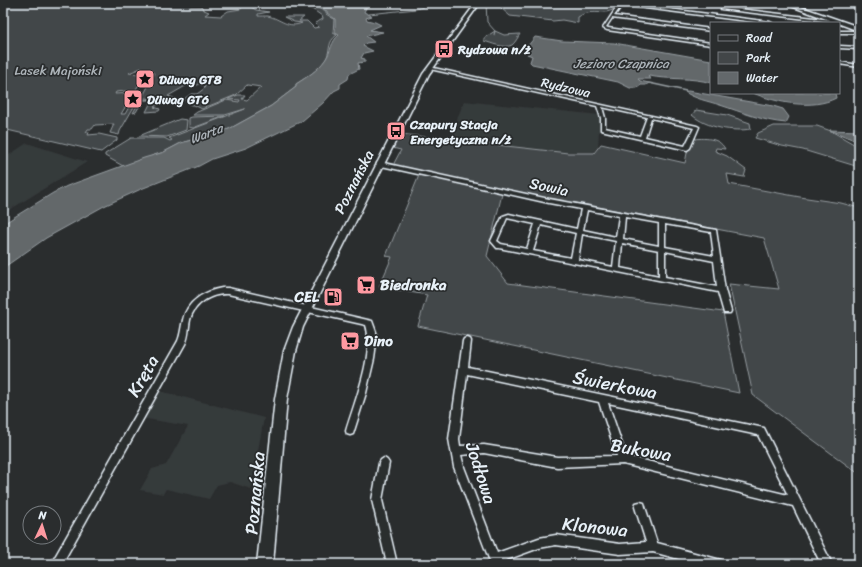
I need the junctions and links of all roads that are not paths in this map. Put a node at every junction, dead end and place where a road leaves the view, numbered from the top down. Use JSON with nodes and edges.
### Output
{"nodes":[{"id":1,"x":478,"y":3,"type":"edge"},
{"id":2,"x":785,"y":3,"type":"edge"},
{"id":3,"x":722,"y":8,"type":"dead end"},
{"id":4,"x":612,"y":17,"type":"junction"},
{"id":5,"x":762,"y":22,"type":"edge"},
{"id":6,"x":840,"y":22,"type":"junction"},
{"id":7,"x":710,"y":30,"type":"edge"},
{"id":8,"x":859,"y":31,"type":"edge"},
{"id":9,"x":840,"y":32,"type":"edge"},
{"id":10,"x":710,"y":44,"type":"edge"},
{"id":11,"x":840,"y":47,"type":"edge"},
{"id":12,"x":859,"y":48,"type":"edge"},
{"id":13,"x":840,"y":63,"type":"edge"},
{"id":14,"x":859,"y":66,"type":"edge"},
{"id":15,"x":429,"y":68,"type":"junction"},
{"id":16,"x":600,"y":107,"type":"junction"},
{"id":17,"x":649,"y":118,"type":"junction"},
{"id":18,"x":642,"y":138,"type":"junction"},
{"id":19,"x":380,"y":164,"type":"junction"},
{"id":20,"x":584,"y":207,"type":"junction"},
{"id":21,"x":622,"y":214,"type":"junction"},
{"id":22,"x":662,"y":221,"type":"junction"},
{"id":23,"x":539,"y":222,"type":"junction"},
{"id":24,"x":580,"y":232,"type":"junction"},
{"id":25,"x":619,"y":240,"type":"junction"},
{"id":26,"x":662,"y":249,"type":"junction"},
{"id":27,"x":529,"y":252,"type":"junction"},
{"id":28,"x":717,"y":259,"type":"junction"},
{"id":29,"x":574,"y":261,"type":"junction"},
{"id":30,"x":616,"y":270,"type":"junction"},
{"id":31,"x":662,"y":279,"type":"junction"},
{"id":32,"x":720,"y":290,"type":"junction"},
{"id":33,"x":306,"y":310,"type":"junction"},
{"id":34,"x":727,"y":311,"type":"dead end"},
{"id":35,"x":468,"y":341,"type":"dead end"},
{"id":36,"x":464,"y":370,"type":"junction"},
{"id":37,"x":603,"y":400,"type":"junction"},
{"id":38,"x":350,"y":431,"type":"dead end"},
{"id":39,"x":456,"y":451,"type":"junction"},
{"id":40,"x":623,"y":460,"type":"junction"},
{"id":41,"x":384,"y":463,"type":"dead end"},
{"id":42,"x":796,"y":502,"type":"junction"},
{"id":43,"x":640,"y":507,"type":"dead end"},
{"id":44,"x":653,"y":547,"type":"junction"},
{"id":45,"x":495,"y":562,"type":"edge"},
{"id":46,"x":56,"y":564,"type":"edge"},
{"id":47,"x":265,"y":564,"type":"edge"},
{"id":48,"x":392,"y":564,"type":"edge"},
{"id":49,"x":717,"y":564,"type":"edge"},
{"id":50,"x":827,"y":564,"type":"edge"}],
"edges":[{"from":1,"to":15,"type":"street","name":"Poznańska"},
{"from":2,"to":6,"type":"street"},
{"from":3,"to":6,"type":"street"},
{"from":4,"to":5,"type":"street"},
{"from":4,"to":7,"type":"street"},
{"from":4,"to":10,"type":"street"},
{"from":6,"to":8,"type":"street"},
{"from":8,"to":9,"type":"street"},
{"from":11,"to":12,"type":"street"},
{"from":13,"to":14,"type":"street"},
{"from":15,"to":16,"type":"street","name":"Rydzowa"},
{"from":15,"to":19,"type":"street","name":"Poznańska"},
{"from":16,"to":17,"type":"street","name":"Rydzowa"},
{"from":16,"to":18,"type":"street"},
{"from":17,"to":18,"type":"street"},
{"from":17,"to":18,"type":"street","name":"Rydzowa"},
{"from":19,"to":20,"type":"street","name":"Sowia"},
{"from":19,"to":33,"type":"street","name":"Poznańska"},
{"from":20,"to":21,"type":"street","name":"Sowia"},
{"from":20,"to":24,"type":"street"},
{"from":21,"to":22,"type":"street","name":"Sowia"},
{"from":21,"to":25,"type":"street"},
{"from":22,"to":26,"type":"street"},
{"from":22,"to":28,"type":"street","name":"Sowia"},
{"from":23,"to":24,"type":"street"},
{"from":23,"to":27,"type":"street"},
{"from":23,"to":27,"type":"street"},
{"from":24,"to":25,"type":"street"},
{"from":24,"to":29,"type":"street"},
{"from":25,"to":26,"type":"street"},
{"from":25,"to":30,"type":"street"},
{"from":26,"to":28,"type":"street"},
{"from":26,"to":31,"type":"street"},
{"from":27,"to":29,"type":"street"},
{"from":28,"to":32,"type":"street"},
{"from":29,"to":30,"type":"street"},
{"from":30,"to":31,"type":"street"},
{"from":31,"to":32,"type":"street"},
{"from":32,"to":34,"type":"street"},
{"from":33,"to":38,"type":"street"},
{"from":33,"to":46,"type":"street","name":"Kręta"},
{"from":33,"to":47,"type":"street","name":"Poznańska"},
{"from":35,"to":36,"type":"street","name":"Jodłowa"},
{"from":36,"to":37,"type":"street","name":"Świerkowa"},
{"from":36,"to":39,"type":"street","name":"Jodłowa"},
{"from":37,"to":40,"type":"street"},
{"from":37,"to":42,"type":"street","name":"Świerkowa"},
{"from":39,"to":40,"type":"street","name":"Bukowa"},
{"from":39,"to":45,"type":"street","name":"Jodłowa"},
{"from":40,"to":42,"type":"street","name":"Bukowa"},
{"from":41,"to":48,"type":"street"},
{"from":42,"to":50,"type":"street"},
{"from":43,"to":44,"type":"street"},
{"from":44,"to":45,"type":"street","name":"Klonowa"},
{"from":44,"to":49,"type":"street","name":"Klonowa"}]}
